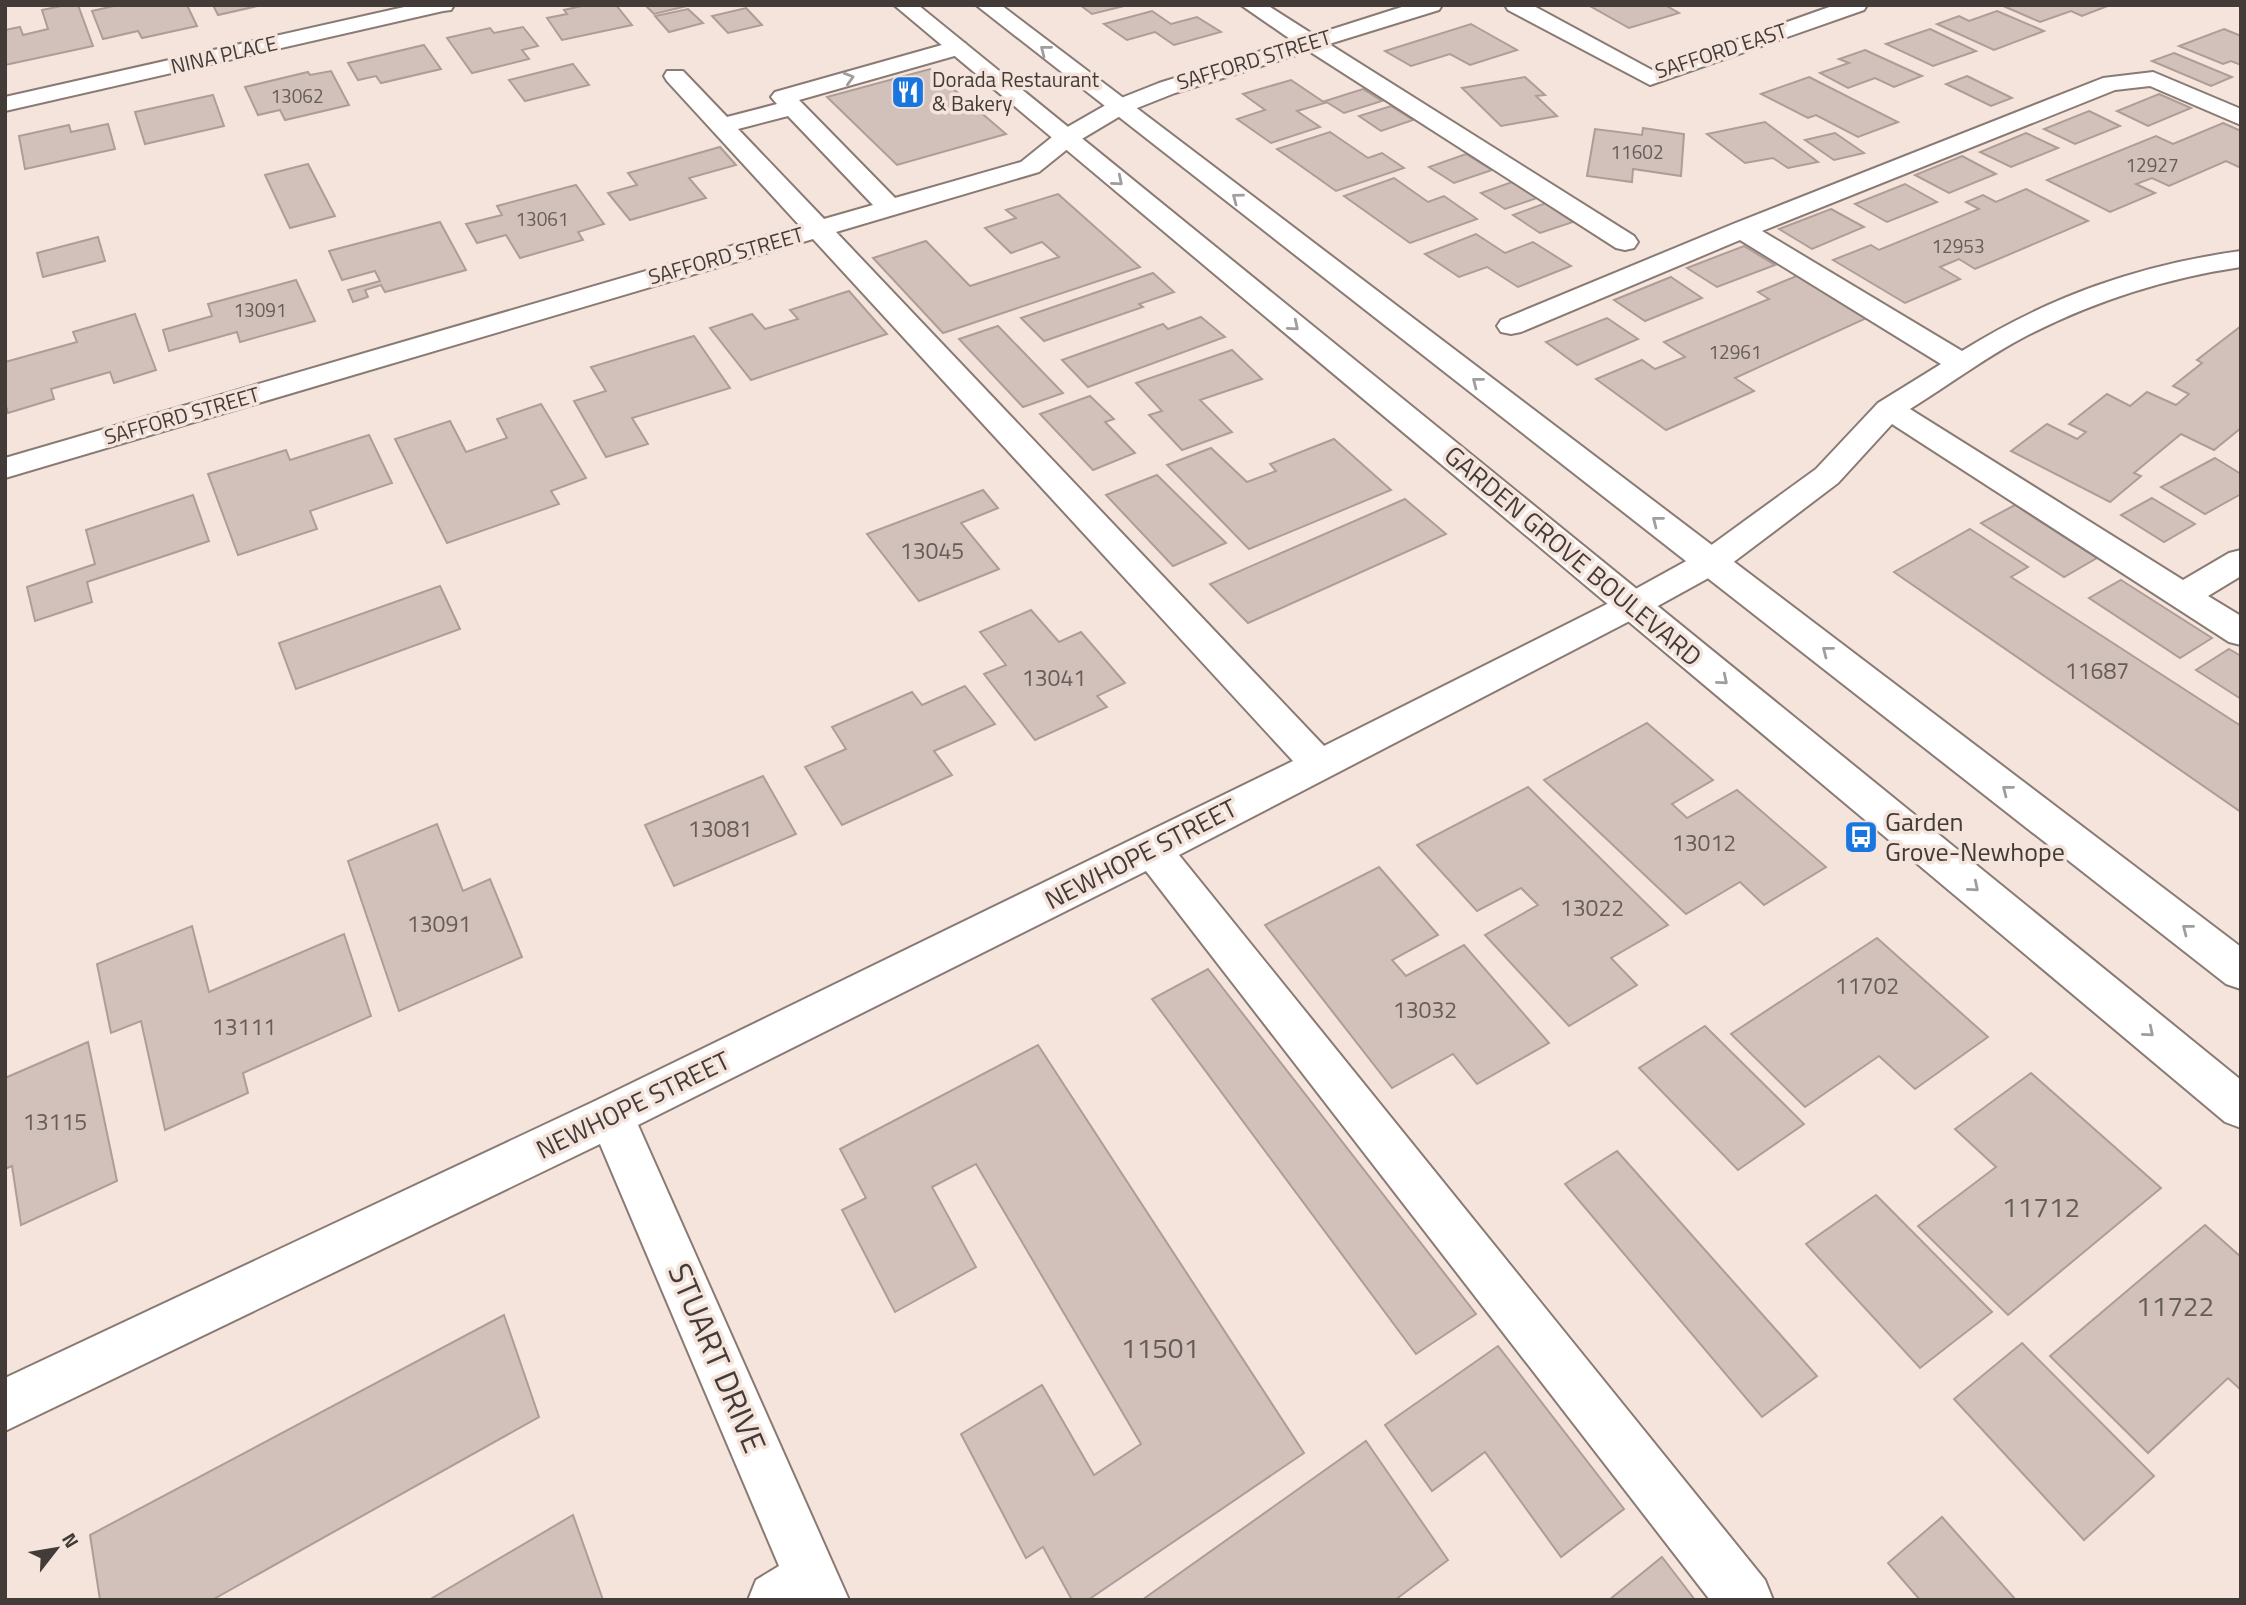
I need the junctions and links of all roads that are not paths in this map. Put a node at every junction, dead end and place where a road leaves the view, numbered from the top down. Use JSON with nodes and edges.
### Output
{"nodes":[{"id":1,"x":443,"y":5,"type":"edge"},
{"id":2,"x":905,"y":5,"type":"edge"},
{"id":3,"x":987,"y":5,"type":"edge"},
{"id":4,"x":1252,"y":5,"type":"edge"},
{"id":5,"x":1431,"y":5,"type":"edge"},
{"id":6,"x":1516,"y":5,"type":"edge"},
{"id":7,"x":1856,"y":5,"type":"edge"},
{"id":8,"x":1310,"y":43,"type":"junction"},
{"id":9,"x":957,"y":48,"type":"junction"},
{"id":10,"x":675,"y":76,"type":"dead end"},
{"id":11,"x":788,"y":102,"type":"junction"},
{"id":12,"x":5,"y":104,"type":"edge"},
{"id":13,"x":1119,"y":107,"type":"junction"},
{"id":14,"x":2241,"y":118,"type":"edge"},
{"id":15,"x":722,"y":126,"type":"junction"},
{"id":16,"x":1066,"y":138,"type":"junction"},
{"id":17,"x":890,"y":208,"type":"junction"},
{"id":18,"x":817,"y":229,"type":"junction"},
{"id":19,"x":1742,"y":230,"type":"junction"},
{"id":20,"x":1625,"y":242,"type":"dead end"},
{"id":21,"x":2241,"y":259,"type":"edge"},
{"id":22,"x":2198,"y":265,"type":"junction"},
{"id":23,"x":2241,"y":286,"type":"edge"},
{"id":24,"x":1511,"y":326,"type":"dead end"},
{"id":25,"x":1962,"y":364,"type":"junction"},
{"id":26,"x":1889,"y":409,"type":"junction"},
{"id":27,"x":5,"y":468,"type":"edge"},
{"id":28,"x":2241,"y":561,"type":"edge"},
{"id":29,"x":1711,"y":562,"type":"junction"},
{"id":30,"x":2183,"y":596,"type":"junction"},
{"id":31,"x":1633,"y":605,"type":"junction"},
{"id":32,"x":2241,"y":633,"type":"edge"},
{"id":33,"x":1319,"y":765,"type":"junction"},
{"id":34,"x":1152,"y":850,"type":"junction"},
{"id":35,"x":2241,"y":971,"type":"edge"},
{"id":36,"x":2241,"y":1108,"type":"edge"},
{"id":37,"x":611,"y":1116,"type":"junction"},
{"id":38,"x":5,"y":1405,"type":"edge"},
{"id":39,"x":803,"y":1592,"type":"edge"},
{"id":40,"x":1745,"y":1600,"type":"edge"}],
"edges":[{"from":1,"to":12,"type":"street","name":"NINA PLACE"},
{"from":2,"to":9,"type":"street","name":"GARDEN GROVE BOULEVARD"},
{"from":13,"to":3,"type":"street","one_way":true},
{"from":4,"to":8,"type":"street"},
{"from":5,"to":8,"type":"street","name":"SAFFORD STREET"},
{"from":6,"to":7,"type":"street","name":"SAFFORD EAST"},
{"from":8,"to":13,"type":"street","name":"SAFFORD STREET"},
{"from":8,"to":20,"type":"street"},
{"from":11,"to":9,"type":"street","one_way":true},
{"from":9,"to":16,"type":"street","name":"GARDEN GROVE BOULEVARD"},
{"from":10,"to":15,"type":"street"},
{"from":11,"to":15,"type":"street"},
{"from":11,"to":17,"type":"street"},
{"from":13,"to":16,"type":"street","name":"SAFFORD STREET"},
{"from":29,"to":13,"type":"street","one_way":true},
{"from":14,"to":19,"type":"street"},
{"from":15,"to":18,"type":"street"},
{"from":16,"to":17,"type":"street","name":"SAFFORD STREET"},
{"from":16,"to":31,"type":"street","name":"GARDEN GROVE BOULEVARD","one_way":true},
{"from":17,"to":18,"type":"street","name":"SAFFORD STREET"},
{"from":18,"to":27,"type":"street","name":"SAFFORD STREET"},
{"from":18,"to":33,"type":"street"},
{"from":19,"to":24,"type":"street"},
{"from":19,"to":25,"type":"street"},
{"from":21,"to":22,"type":"street","name":"NEWHOPE STREET"},
{"from":22,"to":23,"type":"street"},
{"from":22,"to":25,"type":"street","name":"NEWHOPE STREET"},
{"from":25,"to":26,"type":"street","name":"NEWHOPE STREET"},
{"from":26,"to":29,"type":"street","name":"NEWHOPE STREET"},
{"from":26,"to":30,"type":"street"},
{"from":28,"to":30,"type":"street"},
{"from":29,"to":31,"type":"street","name":"NEWHOPE STREET"},
{"from":35,"to":29,"type":"street","one_way":true},
{"from":30,"to":32,"type":"street"},
{"from":31,"to":33,"type":"street","name":"NEWHOPE STREET"},
{"from":31,"to":36,"type":"street","name":"GARDEN GROVE BOULEVARD","one_way":true},
{"from":33,"to":34,"type":"street","name":"NEWHOPE STREET"},
{"from":34,"to":37,"type":"street","name":"NEWHOPE STREET"},
{"from":34,"to":40,"type":"street"},
{"from":37,"to":38,"type":"street","name":"NEWHOPE STREET"},
{"from":37,"to":39,"type":"street","name":"STUART DRIVE"}]}
